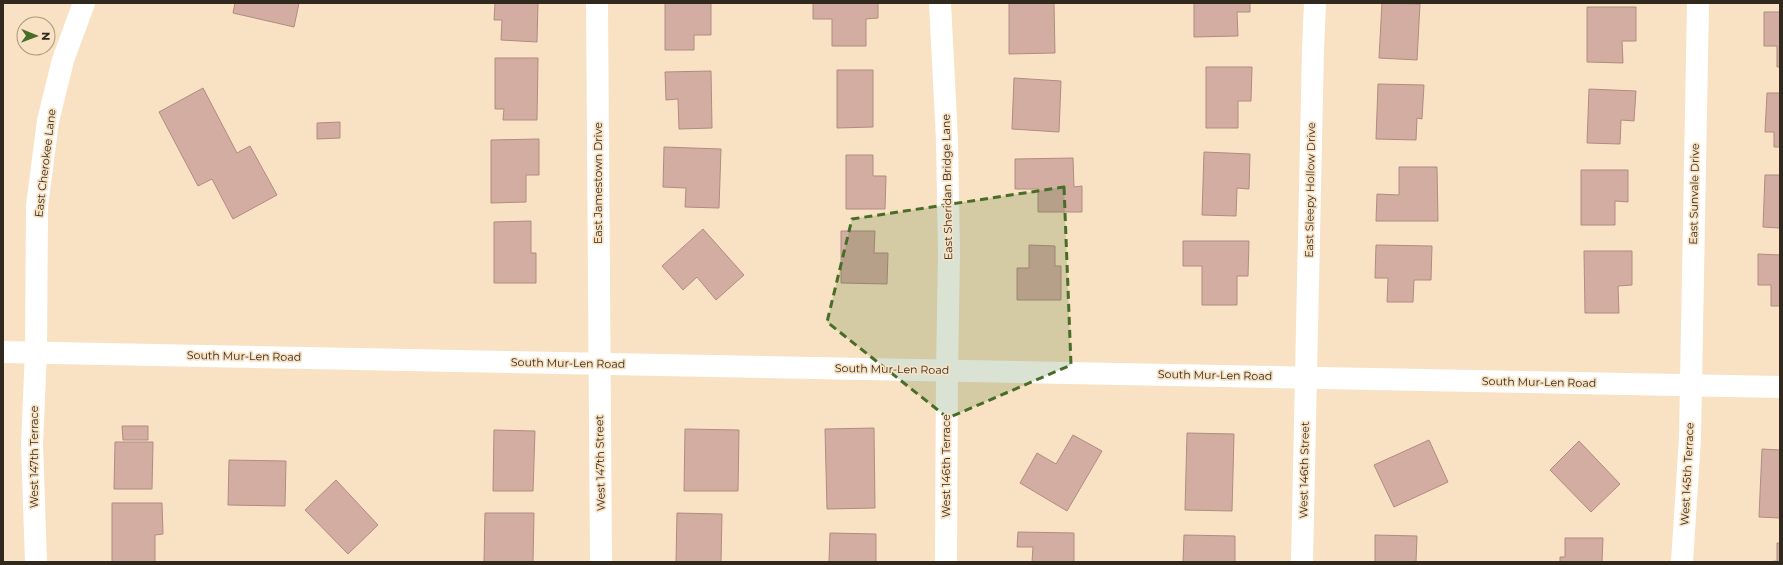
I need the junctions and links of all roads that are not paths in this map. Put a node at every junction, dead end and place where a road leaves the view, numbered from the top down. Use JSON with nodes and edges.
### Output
{"nodes":[{"id":1,"x":84,"y":3,"type":"edge"},
{"id":2,"x":597,"y":3,"type":"edge"},
{"id":3,"x":940,"y":3,"type":"edge"},
{"id":4,"x":1315,"y":3,"type":"edge"},
{"id":5,"x":1698,"y":3,"type":"edge"},
{"id":6,"x":3,"y":352,"type":"edge"},
{"id":7,"x":36,"y":352,"type":"junction"},
{"id":8,"x":599,"y":364,"type":"junction"},
{"id":9,"x":947,"y":370,"type":"junction"},
{"id":10,"x":1306,"y":377,"type":"junction"},
{"id":11,"x":1690,"y":385,"type":"junction"},
{"id":12,"x":1780,"y":387,"type":"edge"},
{"id":13,"x":36,"y":562,"type":"edge"},
{"id":14,"x":601,"y":562,"type":"edge"},
{"id":15,"x":946,"y":562,"type":"edge"},
{"id":16,"x":1302,"y":562,"type":"edge"},
{"id":17,"x":1682,"y":562,"type":"edge"}],
"edges":[{"from":1,"to":7,"type":"street","name":"East Cherokee Lane"},
{"from":2,"to":8,"type":"street","name":"East Jamestown Drive"},
{"from":3,"to":9,"type":"street","name":"East Sheridan Bridge Lane"},
{"from":4,"to":10,"type":"street","name":"East Sleepy Hollow Drive"},
{"from":5,"to":11,"type":"street","name":"East Sunvale Drive"},
{"from":6,"to":7,"type":"street","name":"South Mur-Len Road"},
{"from":7,"to":8,"type":"street","name":"South Mur-Len Road"},
{"from":7,"to":13,"type":"street","name":"West 147th Terrace"},
{"from":8,"to":9,"type":"street","name":"South Mur-Len Road"},
{"from":8,"to":14,"type":"street","name":"West 147th Street"},
{"from":9,"to":10,"type":"street","name":"South Mur-Len Road"},
{"from":9,"to":15,"type":"street","name":"West 146th Terrace"},
{"from":10,"to":11,"type":"street","name":"South Mur-Len Road"},
{"from":10,"to":16,"type":"street","name":"West 146th Street"},
{"from":11,"to":12,"type":"street","name":"South Mur-Len Road"},
{"from":11,"to":17,"type":"street","name":"West 145th Terrace"}]}
